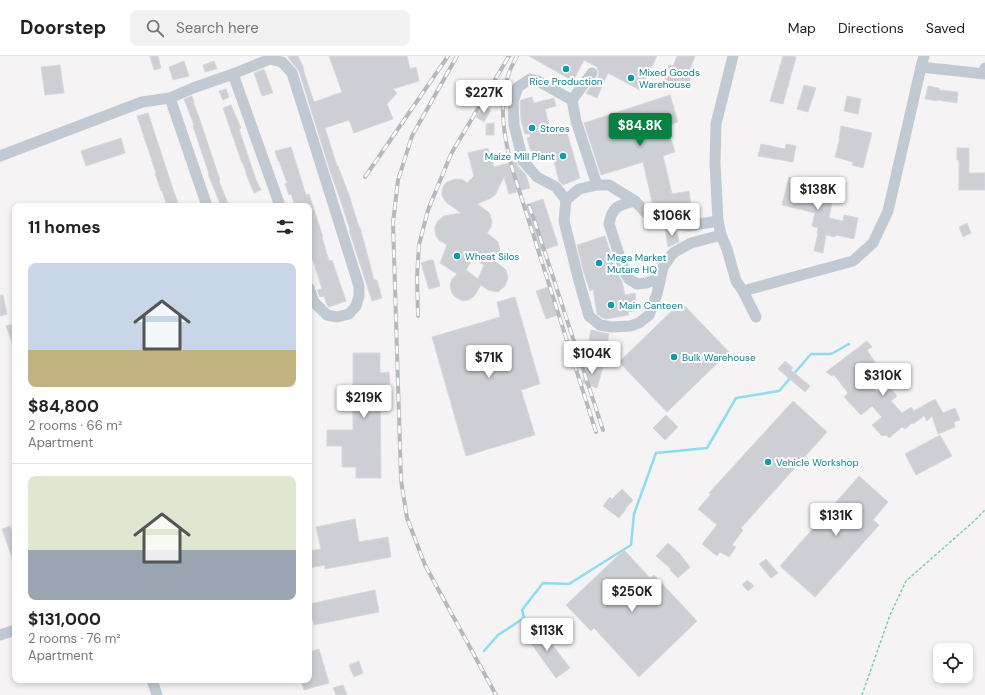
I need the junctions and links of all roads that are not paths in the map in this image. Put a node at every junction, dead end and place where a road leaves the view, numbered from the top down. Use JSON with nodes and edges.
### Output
{"nodes":[{"id":1,"x":733,"y":56,"type":"edge"},
{"id":2,"x":922,"y":61,"type":"edge"},
{"id":3,"x":985,"y":68,"type":"edge"},
{"id":4,"x":592,"y":73,"type":"dead end"},
{"id":5,"x":233,"y":74,"type":"junction"},
{"id":6,"x":985,"y":74,"type":"edge"},
{"id":7,"x":170,"y":98,"type":"junction"},
{"id":8,"x":572,"y":100,"type":"junction"},
{"id":9,"x":0,"y":156,"type":"edge"},
{"id":10,"x":597,"y":185,"type":"junction"},
{"id":11,"x":566,"y":200,"type":"junction"},
{"id":12,"x":635,"y":201,"type":"junction"},
{"id":13,"x":206,"y":203,"type":"edge"},
{"id":14,"x":279,"y":203,"type":"edge"},
{"id":15,"x":718,"y":220,"type":"junction"},
{"id":16,"x":721,"y":235,"type":"junction"},
{"id":17,"x":663,"y":267,"type":"junction"},
{"id":18,"x":743,"y":291,"type":"junction"},
{"id":19,"x":312,"y":296,"type":"edge"},
{"id":20,"x":756,"y":317,"type":"dead end"},
{"id":21,"x":12,"y":631,"type":"edge"},
{"id":22,"x":0,"y":635,"type":"edge"},
{"id":23,"x":153,"y":683,"type":"edge"},
{"id":24,"x":157,"y":695,"type":"edge"}],
"edges":[{"from":1,"to":15,"type":"street"},
{"from":2,"to":6,"type":"street"},
{"from":2,"to":18,"type":"street"},
{"from":3,"to":6,"type":"street"},
{"from":4,"to":8,"type":"street"},
{"from":5,"to":7,"type":"street"},
{"from":5,"to":14,"type":"street"},
{"from":5,"to":19,"type":"street"},
{"from":7,"to":9,"type":"street"},
{"from":7,"to":13,"type":"street"},
{"from":8,"to":10,"type":"street"},
{"from":8,"to":11,"type":"street"},
{"from":10,"to":11,"type":"street"},
{"from":10,"to":12,"type":"street"},
{"from":11,"to":17,"type":"street"},
{"from":12,"to":15,"type":"street"},
{"from":12,"to":17,"type":"street"},
{"from":15,"to":16,"type":"street"},
{"from":16,"to":17,"type":"street"},
{"from":16,"to":18,"type":"street"},
{"from":18,"to":20,"type":"street"},
{"from":21,"to":22,"type":"street"},
{"from":23,"to":24,"type":"street"}]}
